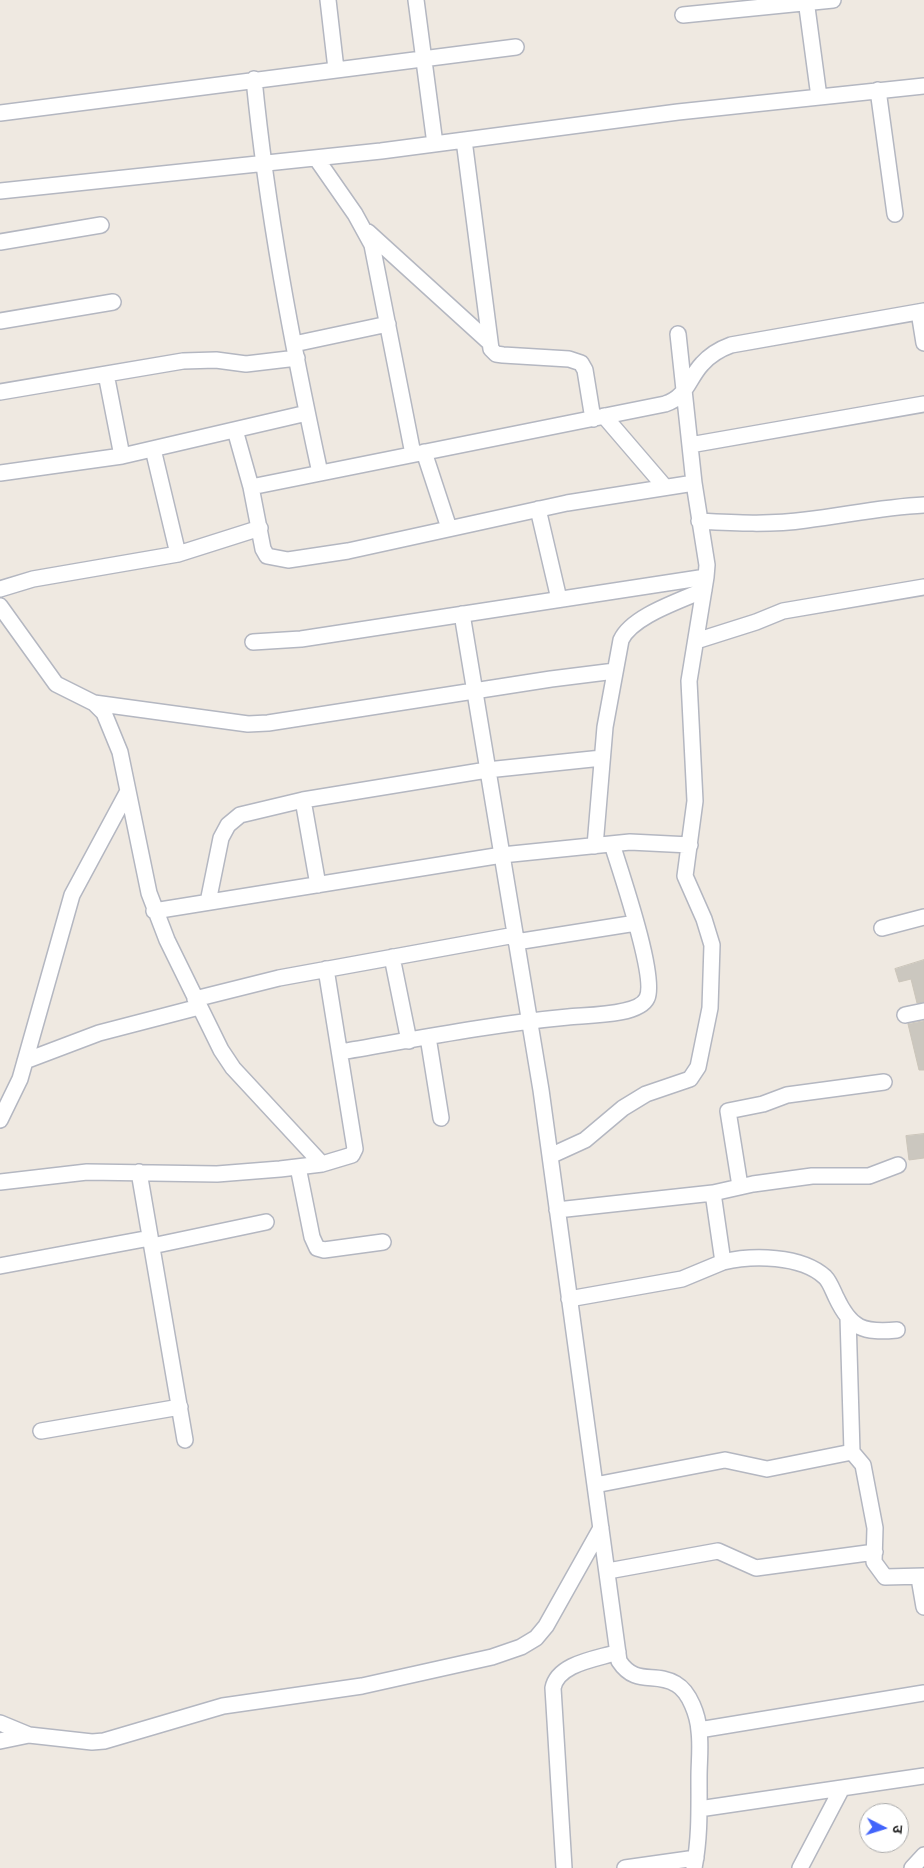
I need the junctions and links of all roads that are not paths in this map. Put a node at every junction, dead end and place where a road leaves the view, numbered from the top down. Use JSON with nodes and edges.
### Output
{"nodes":[{"id":1,"x":328,"y":0,"type":"edge"},
{"id":2,"x":416,"y":0,"type":"edge"},
{"id":3,"x":833,"y":0,"type":"edge"},
{"id":4,"x":806,"y":1,"type":"edge"},
{"id":5,"x":683,"y":15,"type":"dead end"},
{"id":6,"x":516,"y":46,"type":"dead end"},
{"id":7,"x":424,"y":57,"type":"junction"},
{"id":8,"x":336,"y":69,"type":"junction"},
{"id":9,"x":254,"y":79,"type":"junction"},
{"id":10,"x":924,"y":86,"type":"edge"},
{"id":11,"x":878,"y":90,"type":"junction"},
{"id":12,"x":819,"y":97,"type":"junction"},
{"id":13,"x":0,"y":112,"type":"edge"},
{"id":14,"x":464,"y":140,"type":"junction"},
{"id":15,"x":435,"y":144,"type":"junction"},
{"id":16,"x":316,"y":158,"type":"junction"},
{"id":17,"x":262,"y":164,"type":"junction"},
{"id":18,"x":0,"y":191,"type":"edge"},
{"id":19,"x":895,"y":214,"type":"dead end"},
{"id":20,"x":102,"y":225,"type":"dead end"},
{"id":21,"x":364,"y":228,"type":"junction"},
{"id":22,"x":0,"y":242,"type":"edge"},
{"id":23,"x":113,"y":302,"type":"dead end"},
{"id":24,"x":921,"y":311,"type":"edge"},
{"id":25,"x":0,"y":320,"type":"edge"},
{"id":26,"x":388,"y":324,"type":"junction"},
{"id":27,"x":678,"y":334,"type":"dead end"},
{"id":28,"x":489,"y":342,"type":"junction"},
{"id":29,"x":924,"y":343,"type":"edge"},
{"id":30,"x":296,"y":351,"type":"junction"},
{"id":31,"x":106,"y":374,"type":"junction"},
{"id":32,"x":0,"y":392,"type":"edge"},
{"id":33,"x":685,"y":392,"type":"junction"},
{"id":34,"x":924,"y":404,"type":"edge"},
{"id":35,"x":307,"y":413,"type":"junction"},
{"id":36,"x":599,"y":418,"type":"junction"},
{"id":37,"x":235,"y":430,"type":"junction"},
{"id":38,"x":690,"y":445,"type":"junction"},
{"id":39,"x":153,"y":449,"type":"junction"},
{"id":40,"x":419,"y":453,"type":"junction"},
{"id":41,"x":122,"y":456,"type":"junction"},
{"id":42,"x":0,"y":473,"type":"edge"},
{"id":43,"x":320,"y":473,"type":"junction"},
{"id":44,"x":694,"y":483,"type":"junction"},
{"id":45,"x":251,"y":487,"type":"junction"},
{"id":46,"x":665,"y":487,"type":"junction"},
{"id":47,"x":924,"y":505,"type":"edge"},
{"id":48,"x":538,"y":509,"type":"junction"},
{"id":49,"x":699,"y":521,"type":"junction"},
{"id":50,"x":260,"y":528,"type":"junction"},
{"id":51,"x":449,"y":528,"type":"junction"},
{"id":52,"x":178,"y":554,"type":"junction"},
{"id":53,"x":705,"y":584,"type":"junction"},
{"id":54,"x":924,"y":588,"type":"edge"},
{"id":55,"x":0,"y":589,"type":"edge"},
{"id":56,"x":559,"y":599,"type":"junction"},
{"id":57,"x":0,"y":606,"type":"edge"},
{"id":58,"x":462,"y":614,"type":"junction"},
{"id":59,"x":696,"y":641,"type":"junction"},
{"id":60,"x":253,"y":642,"type":"dead end"},
{"id":61,"x":615,"y":671,"type":"junction"},
{"id":62,"x":475,"y":691,"type":"junction"},
{"id":63,"x":94,"y":703,"type":"junction"},
{"id":64,"x":602,"y":758,"type":"junction"},
{"id":65,"x":487,"y":770,"type":"junction"},
{"id":66,"x":128,"y":791,"type":"junction"},
{"id":67,"x":303,"y":800,"type":"junction"},
{"id":68,"x":612,"y":844,"type":"junction"},
{"id":69,"x":690,"y":845,"type":"junction"},
{"id":70,"x":595,"y":846,"type":"junction"},
{"id":71,"x":502,"y":855,"type":"junction"},
{"id":72,"x":318,"y":885,"type":"junction"},
{"id":73,"x":208,"y":902,"type":"junction"},
{"id":74,"x":154,"y":911,"type":"junction"},
{"id":75,"x":924,"y":917,"type":"edge"},
{"id":76,"x":636,"y":923,"type":"junction"},
{"id":77,"x":882,"y":928,"type":"dead end"},
{"id":78,"x":516,"y":938,"type":"junction"},
{"id":79,"x":392,"y":957,"type":"junction"},
{"id":80,"x":326,"y":970,"type":"junction"},
{"id":81,"x":197,"y":1003,"type":"junction"},
{"id":82,"x":924,"y":1011,"type":"edge"},
{"id":83,"x":905,"y":1015,"type":"dead end"},
{"id":84,"x":530,"y":1020,"type":"junction"},
{"id":85,"x":428,"y":1038,"type":"junction"},
{"id":86,"x":409,"y":1041,"type":"junction"},
{"id":87,"x":340,"y":1052,"type":"junction"},
{"id":88,"x":25,"y":1061,"type":"junction"},
{"id":89,"x":884,"y":1082,"type":"dead end"},
{"id":90,"x":442,"y":1118,"type":"dead end"},
{"id":91,"x":0,"y":1120,"type":"edge"},
{"id":92,"x":550,"y":1156,"type":"junction"},
{"id":93,"x":322,"y":1164,"type":"junction"},
{"id":94,"x":898,"y":1165,"type":"dead end"},
{"id":95,"x":298,"y":1167,"type":"junction"},
{"id":96,"x":139,"y":1172,"type":"junction"},
{"id":97,"x":0,"y":1182,"type":"edge"},
{"id":98,"x":740,"y":1186,"type":"junction"},
{"id":99,"x":713,"y":1193,"type":"junction"},
{"id":100,"x":557,"y":1210,"type":"junction"},
{"id":101,"x":266,"y":1222,"type":"dead end"},
{"id":102,"x":151,"y":1242,"type":"junction"},
{"id":103,"x":383,"y":1242,"type":"dead end"},
{"id":104,"x":723,"y":1262,"type":"junction"},
{"id":105,"x":0,"y":1266,"type":"edge"},
{"id":106,"x":569,"y":1299,"type":"junction"},
{"id":107,"x":848,"y":1317,"type":"junction"},
{"id":108,"x":897,"y":1330,"type":"dead end"},
{"id":109,"x":180,"y":1408,"type":"junction"},
{"id":110,"x":41,"y":1431,"type":"dead end"},
{"id":111,"x":186,"y":1440,"type":"dead end"},
{"id":112,"x":852,"y":1452,"type":"junction"},
{"id":113,"x":594,"y":1485,"type":"junction"},
{"id":114,"x":601,"y":1528,"type":"junction"},
{"id":115,"x":874,"y":1552,"type":"junction"},
{"id":116,"x":608,"y":1571,"type":"junction"},
{"id":117,"x":921,"y":1577,"type":"edge"},
{"id":118,"x":924,"y":1607,"type":"edge"},
{"id":119,"x":618,"y":1652,"type":"junction"},
{"id":120,"x":924,"y":1693,"type":"edge"},
{"id":121,"x":0,"y":1724,"type":"edge"},
{"id":122,"x":699,"y":1730,"type":"junction"},
{"id":123,"x":28,"y":1736,"type":"junction"},
{"id":124,"x":0,"y":1741,"type":"edge"},
{"id":125,"x":924,"y":1776,"type":"edge"},
{"id":126,"x":842,"y":1788,"type":"junction"},
{"id":127,"x":699,"y":1809,"type":"junction"},
{"id":128,"x":924,"y":1855,"type":"edge"},
{"id":129,"x":695,"y":1863,"type":"edge"},
{"id":130,"x":564,"y":1868,"type":"edge"},
{"id":131,"x":625,"y":1868,"type":"edge"},
{"id":132,"x":800,"y":1868,"type":"edge"},
{"id":133,"x":912,"y":1868,"type":"edge"}],
"edges":[{"from":1,"to":8,"type":"street"},
{"from":2,"to":7,"type":"street"},
{"from":3,"to":4,"type":"street"},
{"from":4,"to":5,"type":"street"},
{"from":4,"to":12,"type":"street"},
{"from":6,"to":7,"type":"street"},
{"from":7,"to":8,"type":"street"},
{"from":7,"to":15,"type":"street"},
{"from":8,"to":9,"type":"street"},
{"from":9,"to":13,"type":"street"},
{"from":9,"to":17,"type":"street"},
{"from":10,"to":11,"type":"street"},
{"from":11,"to":12,"type":"street"},
{"from":11,"to":19,"type":"street"},
{"from":12,"to":14,"type":"street"},
{"from":14,"to":15,"type":"street"},
{"from":14,"to":28,"type":"street"},
{"from":15,"to":16,"type":"street"},
{"from":16,"to":17,"type":"street"},
{"from":16,"to":21,"type":"street"},
{"from":17,"to":18,"type":"street"},
{"from":17,"to":30,"type":"street"},
{"from":20,"to":22,"type":"street"},
{"from":21,"to":26,"type":"street"},
{"from":21,"to":28,"type":"street"},
{"from":23,"to":25,"type":"street"},
{"from":24,"to":29,"type":"street"},
{"from":24,"to":33,"type":"street"},
{"from":26,"to":30,"type":"street"},
{"from":26,"to":40,"type":"street"},
{"from":27,"to":33,"type":"street"},
{"from":28,"to":36,"type":"street"},
{"from":30,"to":31,"type":"street"},
{"from":30,"to":35,"type":"street"},
{"from":31,"to":32,"type":"street"},
{"from":31,"to":41,"type":"street"},
{"from":33,"to":36,"type":"street"},
{"from":33,"to":38,"type":"street"},
{"from":34,"to":38,"type":"street"},
{"from":35,"to":37,"type":"street"},
{"from":35,"to":43,"type":"street"},
{"from":36,"to":40,"type":"street"},
{"from":36,"to":46,"type":"street"},
{"from":37,"to":39,"type":"street"},
{"from":37,"to":45,"type":"street"},
{"from":38,"to":44,"type":"street"},
{"from":39,"to":41,"type":"street"},
{"from":39,"to":52,"type":"street"},
{"from":40,"to":43,"type":"street"},
{"from":40,"to":51,"type":"street"},
{"from":41,"to":42,"type":"street"},
{"from":43,"to":45,"type":"street"},
{"from":44,"to":46,"type":"street"},
{"from":44,"to":49,"type":"street"},
{"from":45,"to":50,"type":"street"},
{"from":46,"to":48,"type":"street"},
{"from":47,"to":49,"type":"street"},
{"from":48,"to":51,"type":"street"},
{"from":48,"to":56,"type":"street"},
{"from":49,"to":53,"type":"street"},
{"from":50,"to":51,"type":"street"},
{"from":50,"to":52,"type":"street"},
{"from":52,"to":55,"type":"street"},
{"from":53,"to":56,"type":"street"},
{"from":53,"to":59,"type":"street"},
{"from":53,"to":61,"type":"street"},
{"from":54,"to":59,"type":"street"},
{"from":56,"to":58,"type":"street"},
{"from":57,"to":63,"type":"street"},
{"from":58,"to":60,"type":"street"},
{"from":58,"to":62,"type":"street"},
{"from":59,"to":69,"type":"street"},
{"from":61,"to":62,"type":"street"},
{"from":61,"to":64,"type":"street"},
{"from":62,"to":63,"type":"street"},
{"from":62,"to":65,"type":"street"},
{"from":63,"to":66,"type":"street"},
{"from":64,"to":65,"type":"street"},
{"from":64,"to":70,"type":"street"},
{"from":65,"to":67,"type":"street"},
{"from":65,"to":71,"type":"street"},
{"from":66,"to":74,"type":"street"},
{"from":66,"to":88,"type":"street"},
{"from":67,"to":72,"type":"street"},
{"from":67,"to":73,"type":"street"},
{"from":68,"to":69,"type":"street"},
{"from":68,"to":70,"type":"street"},
{"from":68,"to":76,"type":"street"},
{"from":69,"to":92,"type":"street"},
{"from":70,"to":71,"type":"street"},
{"from":71,"to":72,"type":"street"},
{"from":71,"to":78,"type":"street"},
{"from":72,"to":73,"type":"street"},
{"from":73,"to":74,"type":"street"},
{"from":74,"to":81,"type":"street"},
{"from":75,"to":77,"type":"street"},
{"from":76,"to":78,"type":"street"},
{"from":76,"to":84,"type":"street"},
{"from":78,"to":79,"type":"street"},
{"from":78,"to":84,"type":"street"},
{"from":79,"to":80,"type":"street"},
{"from":79,"to":86,"type":"street"},
{"from":80,"to":81,"type":"street"},
{"from":80,"to":87,"type":"street"},
{"from":81,"to":88,"type":"street"},
{"from":81,"to":93,"type":"street"},
{"from":82,"to":83,"type":"street"},
{"from":84,"to":85,"type":"street"},
{"from":84,"to":92,"type":"street"},
{"from":85,"to":86,"type":"street"},
{"from":85,"to":90,"type":"street"},
{"from":86,"to":87,"type":"street"},
{"from":87,"to":93,"type":"street"},
{"from":88,"to":91,"type":"street"},
{"from":89,"to":98,"type":"street"},
{"from":92,"to":100,"type":"street"},
{"from":93,"to":95,"type":"street"},
{"from":94,"to":98,"type":"street"},
{"from":95,"to":96,"type":"street"},
{"from":95,"to":103,"type":"street"},
{"from":96,"to":97,"type":"street"},
{"from":96,"to":102,"type":"street"},
{"from":98,"to":99,"type":"street"},
{"from":99,"to":100,"type":"street"},
{"from":99,"to":104,"type":"street"},
{"from":100,"to":106,"type":"street"},
{"from":101,"to":102,"type":"street"},
{"from":102,"to":105,"type":"street"},
{"from":102,"to":109,"type":"street"},
{"from":104,"to":106,"type":"street"},
{"from":104,"to":107,"type":"street"},
{"from":106,"to":113,"type":"street"},
{"from":107,"to":108,"type":"street"},
{"from":107,"to":112,"type":"street"},
{"from":109,"to":110,"type":"street"},
{"from":109,"to":111,"type":"street"},
{"from":112,"to":113,"type":"street"},
{"from":112,"to":115,"type":"street"},
{"from":113,"to":114,"type":"street"},
{"from":114,"to":116,"type":"street"},
{"from":114,"to":123,"type":"street"},
{"from":115,"to":116,"type":"street"},
{"from":115,"to":117,"type":"street"},
{"from":116,"to":119,"type":"street"},
{"from":117,"to":118,"type":"street"},
{"from":119,"to":122,"type":"street"},
{"from":119,"to":130,"type":"street"},
{"from":120,"to":122,"type":"street"},
{"from":121,"to":123,"type":"street"},
{"from":122,"to":127,"type":"street"},
{"from":123,"to":124,"type":"street"},
{"from":125,"to":126,"type":"street"},
{"from":126,"to":127,"type":"street"},
{"from":126,"to":132,"type":"street"},
{"from":127,"to":129,"type":"street"},
{"from":128,"to":133,"type":"street"},
{"from":129,"to":131,"type":"street"}]}
